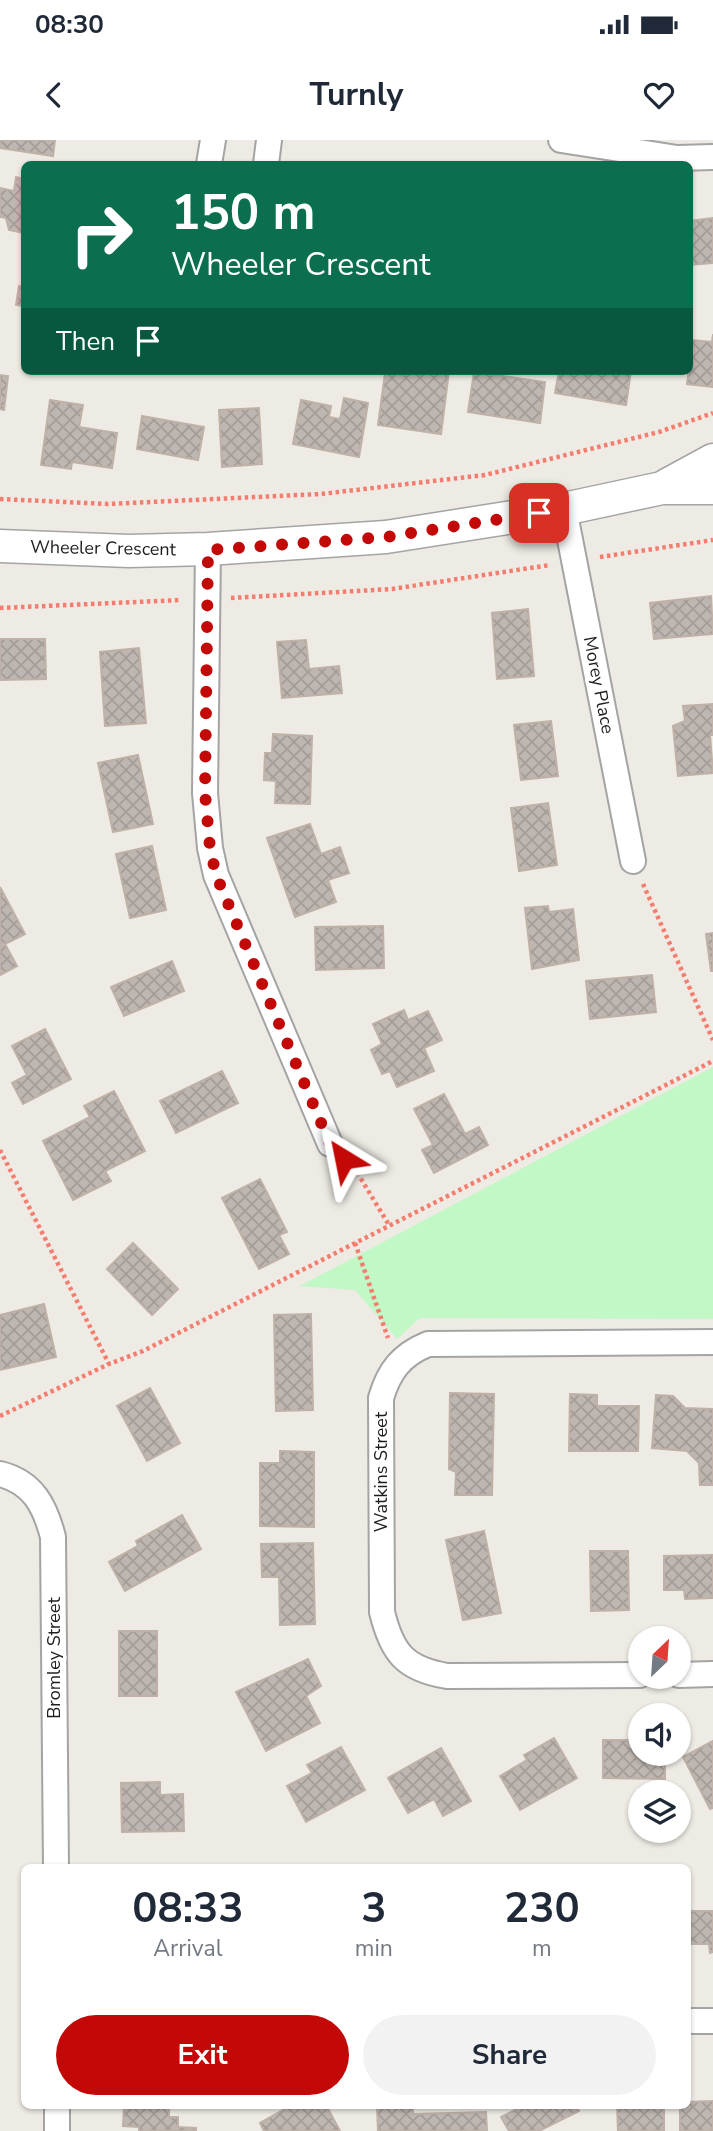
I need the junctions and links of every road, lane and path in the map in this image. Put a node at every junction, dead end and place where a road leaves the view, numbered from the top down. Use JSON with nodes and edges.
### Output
{"nodes":[{"id":1,"x":213,"y":140,"type":"edge"},
{"id":2,"x":270,"y":140,"type":"edge"},
{"id":3,"x":561,"y":140,"type":"edge"},
{"id":4,"x":713,"y":157,"type":"edge"},
{"id":5,"x":210,"y":161,"type":"edge"},
{"id":6,"x":266,"y":161,"type":"edge"},
{"id":7,"x":713,"y":413,"type":"edge"},
{"id":8,"x":713,"y":460,"type":"edge"},
{"id":9,"x":663,"y":488,"type":"junction"},
{"id":10,"x":713,"y":488,"type":"edge"},
{"id":11,"x":0,"y":499,"type":"edge"},
{"id":12,"x":564,"y":509,"type":"junction"},
{"id":13,"x":713,"y":540,"type":"edge"},
{"id":14,"x":0,"y":546,"type":"edge"},
{"id":15,"x":208,"y":550,"type":"junction"},
{"id":16,"x":575,"y":561,"type":"junction"},
{"id":17,"x":208,"y":599,"type":"junction"},
{"id":18,"x":0,"y":608,"type":"edge"},
{"id":19,"x":633,"y":861,"type":"joint"},
{"id":20,"x":713,"y":1040,"type":"edge"},
{"id":21,"x":713,"y":1061,"type":"edge"},
{"id":22,"x":330,"y":1144,"type":"joint"},
{"id":23,"x":0,"y":1150,"type":"edge"},
{"id":24,"x":389,"y":1226,"type":"junction"},
{"id":25,"x":355,"y":1243,"type":"junction"},
{"id":26,"x":713,"y":1342,"type":"edge"},
{"id":27,"x":397,"y":1363,"type":"junction"},
{"id":28,"x":109,"y":1364,"type":"junction"},
{"id":29,"x":0,"y":1416,"type":"edge"},
{"id":30,"x":0,"y":1474,"type":"edge"},
{"id":31,"x":713,"y":1674,"type":"edge"},
{"id":32,"x":628,"y":1675,"type":"edge"},
{"id":33,"x":691,"y":1675,"type":"edge"},
{"id":34,"x":55,"y":1864,"type":"edge"},
{"id":35,"x":691,"y":2021,"type":"edge"},
{"id":36,"x":713,"y":2021,"type":"edge"},
{"id":37,"x":57,"y":2109,"type":"edge"},
{"id":38,"x":57,"y":2131,"type":"edge"}],
"edges":[{"from":1,"to":5,"type":"street"},
{"from":2,"to":6,"type":"street"},
{"from":3,"to":4,"type":"street"},
{"from":7,"to":11,"type":"path"},
{"from":8,"to":9,"type":"street","name":"Wheeler Crescent"},
{"from":9,"to":10,"type":"street","name":"Wheeler Crescent"},
{"from":9,"to":12,"type":"street","name":"Wheeler Crescent"},
{"from":12,"to":15,"type":"street","name":"Wheeler Crescent"},
{"from":12,"to":16,"type":"street","name":"Morey Place"},
{"from":13,"to":16,"type":"path"},
{"from":14,"to":15,"type":"street","name":"Wheeler Crescent"},
{"from":15,"to":17,"type":"street"},
{"from":16,"to":17,"type":"path"},
{"from":16,"to":19,"type":"street","name":"Morey Place"},
{"from":17,"to":18,"type":"path"},
{"from":17,"to":22,"type":"street"},
{"from":19,"to":20,"type":"path"},
{"from":21,"to":24,"type":"path"},
{"from":22,"to":24,"type":"path"},
{"from":23,"to":28,"type":"path"},
{"from":24,"to":25,"type":"path"},
{"from":25,"to":27,"type":"path"},
{"from":25,"to":28,"type":"path"},
{"from":26,"to":27,"type":"street"},
{"from":27,"to":32,"type":"street","name":"Watkins Street"},
{"from":28,"to":29,"type":"path"},
{"from":30,"to":34,"type":"street","name":"Bromley Street"},
{"from":31,"to":33,"type":"street"},
{"from":35,"to":36,"type":"street"},
{"from":37,"to":38,"type":"street"}]}
